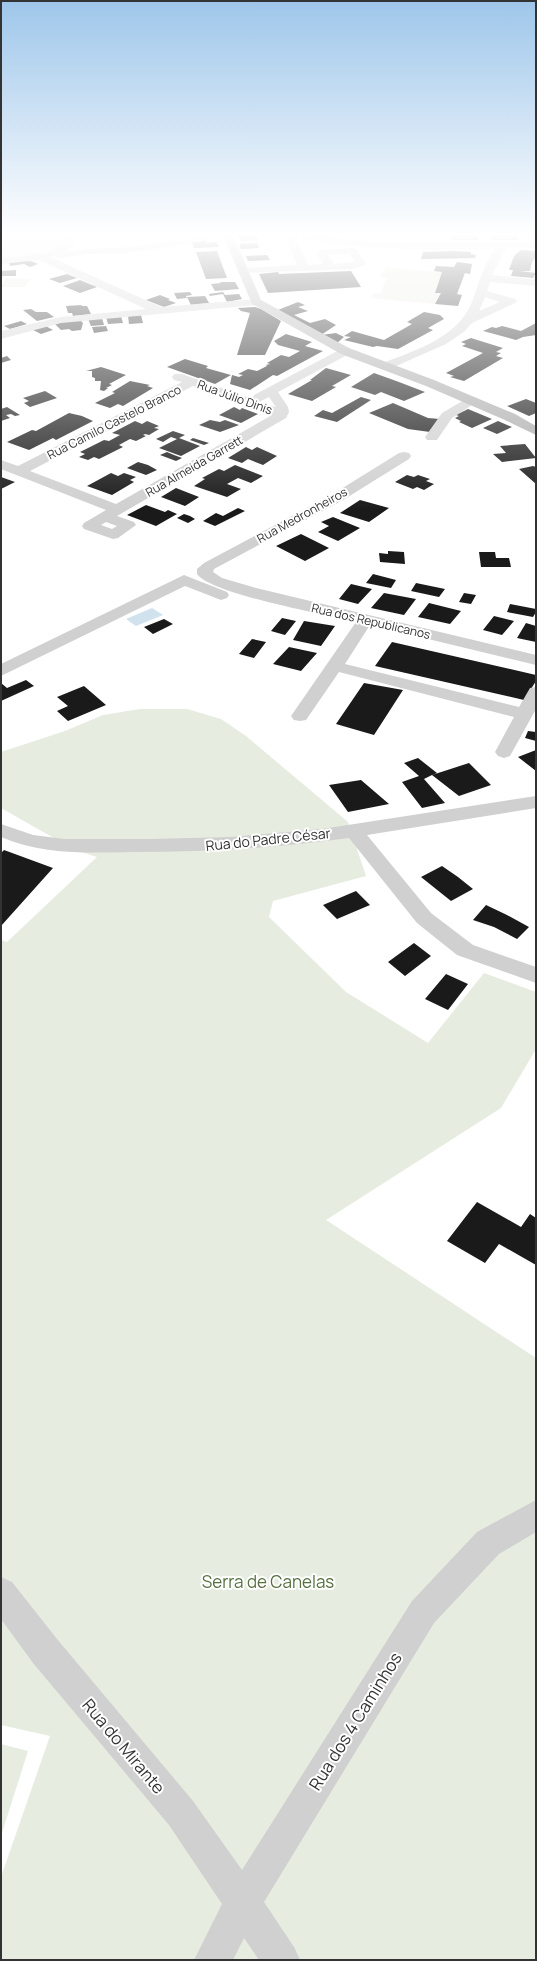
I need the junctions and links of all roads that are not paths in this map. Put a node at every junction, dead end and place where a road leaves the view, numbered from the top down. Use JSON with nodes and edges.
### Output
{"nodes":[{"id":1,"x":35,"y":327,"type":"edge"},
{"id":2,"x":301,"y":327,"type":"edge"},
{"id":3,"x":463,"y":327,"type":"edge"},
{"id":4,"x":1,"y":335,"type":"edge"},
{"id":5,"x":345,"y":351,"type":"junction"},
{"id":6,"x":387,"y":366,"type":"junction"},
{"id":7,"x":164,"y":380,"type":"dead end"},
{"id":8,"x":187,"y":385,"type":"junction"},
{"id":9,"x":271,"y":392,"type":"junction"},
{"id":10,"x":471,"y":400,"type":"junction"},
{"id":11,"x":249,"y":402,"type":"junction"},
{"id":12,"x":281,"y":415,"type":"junction"},
{"id":13,"x":536,"y":431,"type":"edge"},
{"id":14,"x":432,"y":437,"type":"dead end"},
{"id":15,"x":404,"y":456,"type":"dead end"},
{"id":16,"x":7,"y":457,"type":"edge"},
{"id":17,"x":35,"y":462,"type":"junction"},
{"id":18,"x":19,"y":470,"type":"junction"},
{"id":19,"x":207,"y":576,"type":"joint"},
{"id":20,"x":248,"y":591,"type":"junction"},
{"id":21,"x":366,"y":620,"type":"junction"},
{"id":22,"x":536,"y":660,"type":"edge"},
{"id":23,"x":334,"y":666,"type":"junction"},
{"id":24,"x":1,"y":671,"type":"edge"},
{"id":25,"x":536,"y":692,"type":"edge"},
{"id":26,"x":524,"y":714,"type":"junction"},
{"id":27,"x":300,"y":716,"type":"dead end"},
{"id":28,"x":504,"y":752,"type":"dead end"},
{"id":29,"x":536,"y":802,"type":"edge"},
{"id":30,"x":1,"y":830,"type":"edge"},
{"id":31,"x":353,"y":830,"type":"junction"},
{"id":32,"x":536,"y":974,"type":"edge"},
{"id":33,"x":536,"y":1515,"type":"edge"},
{"id":34,"x":1,"y":1593,"type":"edge"},
{"id":35,"x":242,"y":1903,"type":"junction"},
{"id":36,"x":213,"y":1960,"type":"edge"},
{"id":37,"x":281,"y":1960,"type":"edge"}],
"edges":[{"from":1,"to":4,"type":"street"},
{"from":2,"to":5,"type":"main road"},
{"from":3,"to":6,"type":"street"},
{"from":5,"to":6,"type":"main road"},
{"from":5,"to":9,"type":"street"},
{"from":6,"to":10,"type":"main road"},
{"from":7,"to":8,"type":"street","name":"Rua Júlio Dinis"},
{"from":8,"to":11,"type":"street","name":"Rua Júlio Dinis"},
{"from":8,"to":17,"type":"street","name":"Rua Camilo Castelo Branco"},
{"from":9,"to":11,"type":"street"},
{"from":9,"to":12,"type":"street"},
{"from":10,"to":13,"type":"main road"},
{"from":10,"to":14,"type":"street"},
{"from":11,"to":12,"type":"street","name":"Rua Júlio Dinis"},
{"from":12,"to":18,"type":"street","name":"Rua Almeida Garrett"},
{"from":15,"to":19,"type":"street","name":"Rua Medronheiros"},
{"from":16,"to":17,"type":"street","name":"Rua Camilo Castelo Branco"},
{"from":16,"to":18,"type":"street"},
{"from":17,"to":18,"type":"street","name":"Rua Camilo Castelo Branco"},
{"from":19,"to":20,"type":"street","name":"Rua dos Republicanos"},
{"from":20,"to":21,"type":"street","name":"Rua dos Republicanos"},
{"from":20,"to":24,"type":"street"},
{"from":21,"to":22,"type":"street","name":"Rua dos Republicanos"},
{"from":21,"to":23,"type":"street"},
{"from":23,"to":26,"type":"street"},
{"from":23,"to":27,"type":"street"},
{"from":25,"to":26,"type":"street"},
{"from":26,"to":28,"type":"street"},
{"from":29,"to":31,"type":"street","name":"Rua do Padre César"},
{"from":30,"to":31,"type":"street","name":"Rua do Padre César"},
{"from":31,"to":32,"type":"street"},
{"from":33,"to":35,"type":"street","name":"Rua dos 4 Caminhos"},
{"from":34,"to":35,"type":"street","name":"Rua do Mirante"},
{"from":35,"to":36,"type":"street","name":"Rua dos 4 Caminhos"},
{"from":35,"to":37,"type":"street","name":"Rua do Mirante"}]}
